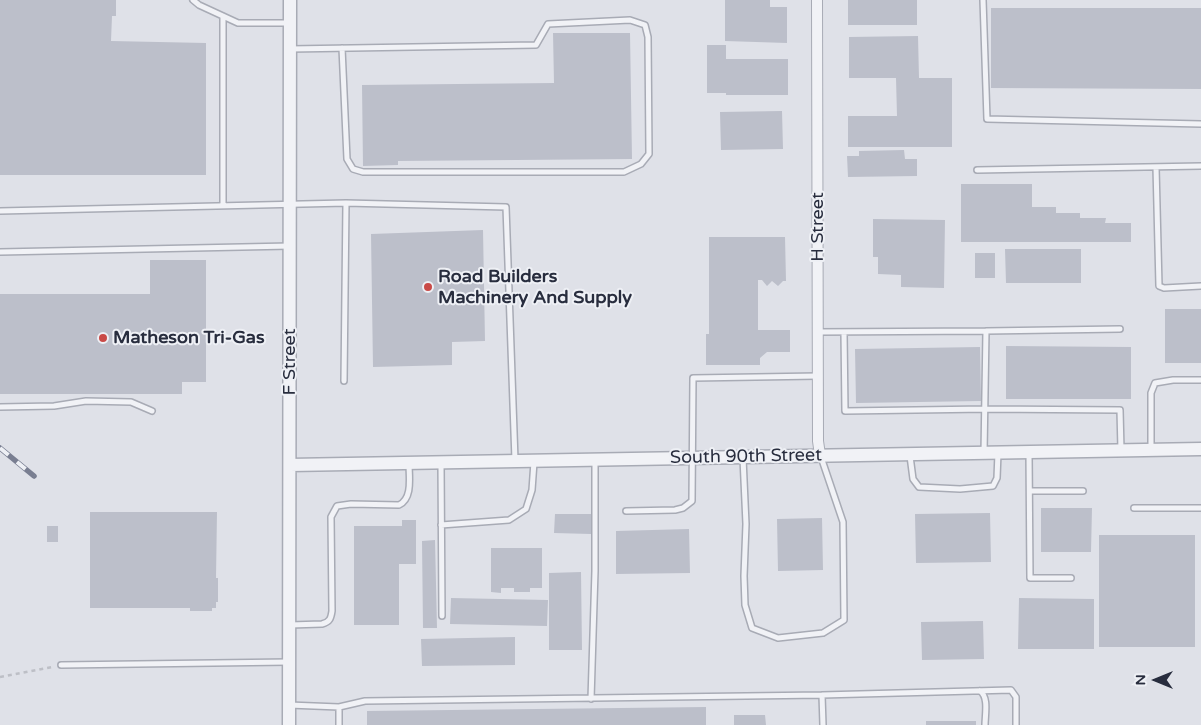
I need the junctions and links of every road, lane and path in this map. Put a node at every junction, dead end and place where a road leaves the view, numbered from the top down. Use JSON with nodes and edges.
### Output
{"nodes":[{"id":1,"x":193,"y":0,"type":"edge"},
{"id":2,"x":290,"y":0,"type":"edge"},
{"id":3,"x":818,"y":0,"type":"edge"},
{"id":4,"x":983,"y":0,"type":"edge"},
{"id":5,"x":223,"y":16,"type":"junction"},
{"id":6,"x":290,"y":23,"type":"junction"},
{"id":7,"x":342,"y":48,"type":"junction"},
{"id":8,"x":290,"y":49,"type":"junction"},
{"id":9,"x":1201,"y":124,"type":"edge"},
{"id":10,"x":1201,"y":166,"type":"edge"},
{"id":11,"x":1156,"y":167,"type":"junction"},
{"id":12,"x":977,"y":170,"type":"dead end"},
{"id":13,"x":346,"y":203,"type":"junction"},
{"id":14,"x":289,"y":204,"type":"junction"},
{"id":15,"x":223,"y":206,"type":"junction"},
{"id":16,"x":0,"y":211,"type":"edge"},
{"id":17,"x":290,"y":246,"type":"junction"},
{"id":18,"x":0,"y":252,"type":"edge"},
{"id":19,"x":1201,"y":286,"type":"edge"},
{"id":20,"x":1120,"y":329,"type":"dead end"},
{"id":21,"x":986,"y":331,"type":"junction"},
{"id":22,"x":818,"y":332,"type":"junction"},
{"id":23,"x":844,"y":332,"type":"junction"},
{"id":24,"x":818,"y":376,"type":"junction"},
{"id":25,"x":1201,"y":380,"type":"edge"},
{"id":26,"x":344,"y":382,"type":"dead end"},
{"id":27,"x":0,"y":407,"type":"edge"},
{"id":28,"x":986,"y":409,"type":"junction"},
{"id":29,"x":152,"y":411,"type":"dead end"},
{"id":30,"x":1201,"y":449,"type":"edge"},
{"id":31,"x":1151,"y":450,"type":"junction"},
{"id":32,"x":1121,"y":451,"type":"junction"},
{"id":33,"x":1030,"y":452,"type":"junction"},
{"id":34,"x":984,"y":453,"type":"junction"},
{"id":35,"x":998,"y":453,"type":"junction"},
{"id":36,"x":910,"y":454,"type":"junction"},
{"id":37,"x":820,"y":455,"type":"junction"},
{"id":38,"x":743,"y":457,"type":"junction"},
{"id":39,"x":693,"y":459,"type":"junction"},
{"id":40,"x":595,"y":461,"type":"junction"},
{"id":41,"x":515,"y":462,"type":"junction"},
{"id":42,"x":534,"y":462,"type":"junction"},
{"id":43,"x":441,"y":463,"type":"junction"},
{"id":44,"x":409,"y":464,"type":"junction"},
{"id":45,"x":290,"y":465,"type":"junction"},
{"id":46,"x":1030,"y":491,"type":"junction"},
{"id":47,"x":1082,"y":491,"type":"dead end"},
{"id":48,"x":1134,"y":508,"type":"dead end"},
{"id":49,"x":1201,"y":508,"type":"edge"},
{"id":50,"x":626,"y":511,"type":"dead end"},
{"id":51,"x":441,"y":525,"type":"junction"},
{"id":52,"x":1071,"y":578,"type":"dead end"},
{"id":53,"x":442,"y":616,"type":"dead end"},
{"id":54,"x":289,"y":625,"type":"junction"},
{"id":55,"x":289,"y":662,"type":"junction"},
{"id":56,"x":61,"y":665,"type":"joint"},
{"id":57,"x":0,"y":677,"type":"edge"},
{"id":58,"x":979,"y":691,"type":"junction"},
{"id":59,"x":822,"y":695,"type":"junction"},
{"id":60,"x":591,"y":699,"type":"junction"},
{"id":61,"x":289,"y":705,"type":"junction"},
{"id":62,"x":339,"y":707,"type":"junction"},
{"id":63,"x":289,"y":725,"type":"edge"},
{"id":64,"x":339,"y":725,"type":"edge"},
{"id":65,"x":823,"y":725,"type":"edge"},
{"id":66,"x":986,"y":725,"type":"edge"},
{"id":67,"x":1016,"y":725,"type":"edge"}],
"edges":[{"from":1,"to":5,"type":"lane"},
{"from":2,"to":6,"type":"street","name":"F Street"},
{"from":3,"to":22,"type":"street","name":"H Street"},
{"from":4,"to":9,"type":"lane"},
{"from":5,"to":6,"type":"lane"},
{"from":5,"to":15,"type":"lane"},
{"from":6,"to":8,"type":"street","name":"F Street"},
{"from":7,"to":7,"type":"lane"},
{"from":7,"to":8,"type":"lane"},
{"from":8,"to":14,"type":"street","name":"F Street"},
{"from":10,"to":11,"type":"lane"},
{"from":11,"to":12,"type":"lane"},
{"from":11,"to":19,"type":"lane"},
{"from":13,"to":14,"type":"lane"},
{"from":13,"to":26,"type":"lane"},
{"from":13,"to":41,"type":"lane"},
{"from":14,"to":15,"type":"lane"},
{"from":14,"to":17,"type":"street","name":"F Street"},
{"from":15,"to":16,"type":"lane"},
{"from":17,"to":18,"type":"lane"},
{"from":17,"to":45,"type":"street","name":"F Street"},
{"from":20,"to":21,"type":"lane"},
{"from":21,"to":23,"type":"lane"},
{"from":21,"to":28,"type":"lane"},
{"from":22,"to":23,"type":"lane"},
{"from":22,"to":24,"type":"street","name":"H Street"},
{"from":23,"to":28,"type":"lane"},
{"from":24,"to":37,"type":"street","name":"H Street"},
{"from":24,"to":39,"type":"lane"},
{"from":25,"to":31,"type":"lane"},
{"from":27,"to":29,"type":"lane"},
{"from":28,"to":32,"type":"lane"},
{"from":28,"to":34,"type":"lane"},
{"from":30,"to":31,"type":"street","name":"South 90th Street"},
{"from":31,"to":32,"type":"street","name":"South 90th Street"},
{"from":32,"to":33,"type":"street","name":"South 90th Street"},
{"from":33,"to":35,"type":"street","name":"South 90th Street"},
{"from":33,"to":46,"type":"lane"},
{"from":34,"to":35,"type":"street","name":"South 90th Street"},
{"from":34,"to":36,"type":"street","name":"South 90th Street"},
{"from":35,"to":36,"type":"lane"},
{"from":36,"to":37,"type":"street","name":"South 90th Street"},
{"from":37,"to":38,"type":"street","name":"South 90th Street"},
{"from":37,"to":38,"type":"lane"},
{"from":38,"to":39,"type":"street","name":"South 90th Street"},
{"from":39,"to":40,"type":"street","name":"South 90th Street"},
{"from":39,"to":50,"type":"lane"},
{"from":40,"to":42,"type":"street","name":"South 90th Street"},
{"from":40,"to":60,"type":"lane"},
{"from":41,"to":42,"type":"street","name":"South 90th Street"},
{"from":41,"to":43,"type":"street","name":"South 90th Street"},
{"from":42,"to":51,"type":"lane"},
{"from":43,"to":44,"type":"street","name":"South 90th Street"},
{"from":43,"to":51,"type":"lane"},
{"from":44,"to":45,"type":"street","name":"South 90th Street"},
{"from":44,"to":54,"type":"lane"},
{"from":45,"to":54,"type":"street","name":"F Street"},
{"from":46,"to":47,"type":"lane"},
{"from":46,"to":52,"type":"lane"},
{"from":48,"to":49,"type":"lane"},
{"from":51,"to":53,"type":"lane"},
{"from":54,"to":55,"type":"street","name":"F Street"},
{"from":55,"to":56,"type":"lane"},
{"from":55,"to":61,"type":"street","name":"F Street"},
{"from":56,"to":57,"type":"path"},
{"from":58,"to":59,"type":"lane"},
{"from":58,"to":66,"type":"lane"},
{"from":58,"to":67,"type":"lane"},
{"from":59,"to":60,"type":"lane"},
{"from":59,"to":65,"type":"lane"},
{"from":60,"to":62,"type":"lane"},
{"from":61,"to":62,"type":"lane"},
{"from":61,"to":63,"type":"street","name":"F Street"},
{"from":62,"to":64,"type":"lane"}]}
